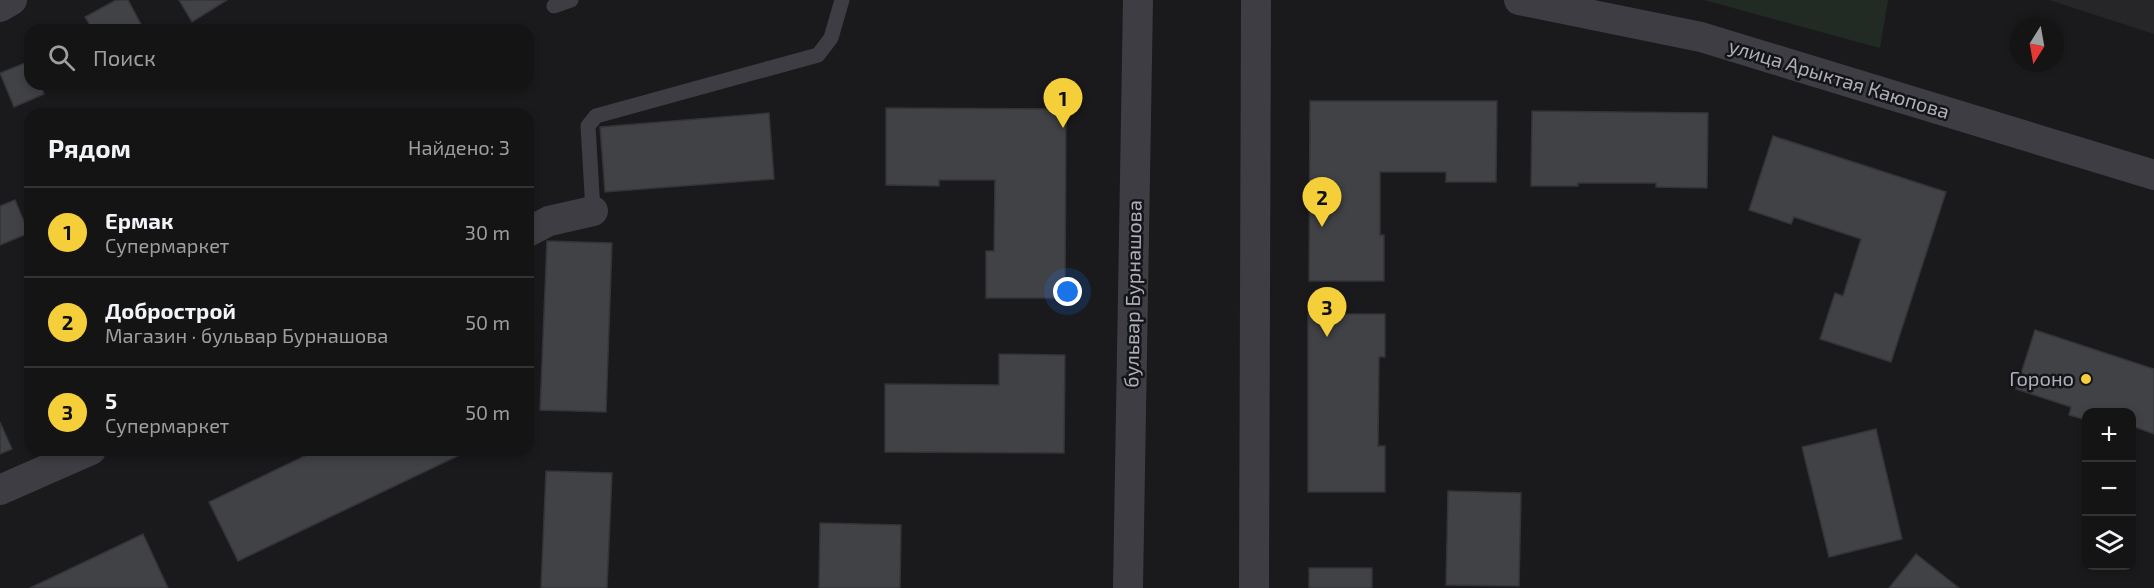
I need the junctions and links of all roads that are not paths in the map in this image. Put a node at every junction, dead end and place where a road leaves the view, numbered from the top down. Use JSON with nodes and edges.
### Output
{"nodes":[{"id":1,"x":12,"y":0,"type":"edge"},
{"id":2,"x":571,"y":0,"type":"edge"},
{"id":3,"x":842,"y":0,"type":"edge"},
{"id":4,"x":1138,"y":0,"type":"edge"},
{"id":5,"x":1256,"y":0,"type":"edge"},
{"id":6,"x":1519,"y":0,"type":"edge"},
{"id":7,"x":0,"y":6,"type":"edge"},
{"id":8,"x":554,"y":6,"type":"dead end"},
{"id":9,"x":2154,"y":175,"type":"edge"},
{"id":10,"x":593,"y":211,"type":"joint"},
{"id":11,"x":534,"y":229,"type":"edge"},
{"id":12,"x":77,"y":456,"type":"edge"},
{"id":13,"x":0,"y":490,"type":"edge"},
{"id":14,"x":1128,"y":588,"type":"edge"},
{"id":15,"x":1254,"y":588,"type":"edge"}],
"edges":[{"from":1,"to":7,"type":"street"},
{"from":2,"to":8,"type":"lane"},
{"from":3,"to":10,"type":"lane"},
{"from":4,"to":14,"type":"street","name":"бульвар Бурнашова"},
{"from":5,"to":15,"type":"street"},
{"from":6,"to":9,"type":"street","name":"улица Арыктая Каюпова"},
{"from":10,"to":11,"type":"street"},
{"from":12,"to":13,"type":"street"}]}
